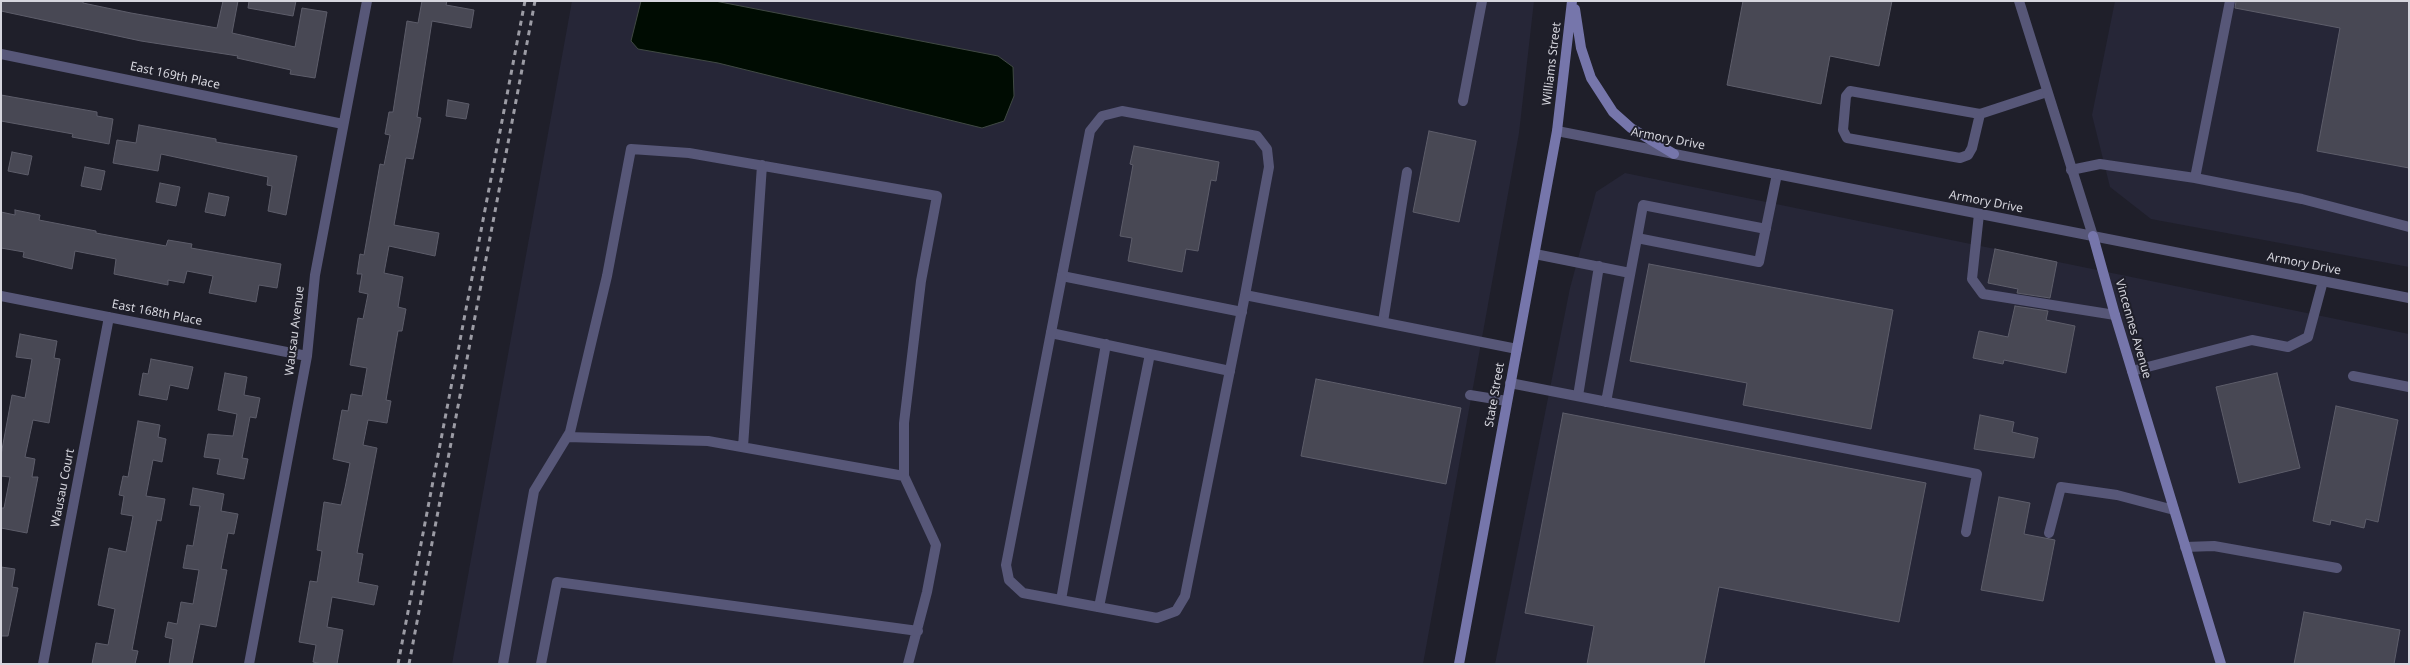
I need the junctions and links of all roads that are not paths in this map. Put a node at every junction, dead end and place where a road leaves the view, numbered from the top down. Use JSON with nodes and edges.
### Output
{"nodes":[{"id":1,"x":367,"y":1,"type":"edge"},
{"id":2,"x":1482,"y":1,"type":"edge"},
{"id":3,"x":1573,"y":1,"type":"edge"},
{"id":4,"x":2020,"y":1,"type":"edge"},
{"id":5,"x":2230,"y":1,"type":"edge"},
{"id":6,"x":1,"y":54,"type":"edge"},
{"id":7,"x":2047,"y":92,"type":"junction"},
{"id":8,"x":1463,"y":101,"type":"dead end"},
{"id":9,"x":1980,"y":114,"type":"junction"},
{"id":10,"x":343,"y":124,"type":"junction"},
{"id":11,"x":1557,"y":131,"type":"junction"},
{"id":12,"x":1674,"y":154,"type":"junction"},
{"id":13,"x":762,"y":166,"type":"junction"},
{"id":14,"x":2071,"y":170,"type":"junction"},
{"id":15,"x":1407,"y":172,"type":"dead end"},
{"id":16,"x":1776,"y":174,"type":"junction"},
{"id":17,"x":2195,"y":178,"type":"junction"},
{"id":18,"x":1978,"y":214,"type":"junction"},
{"id":19,"x":2409,"y":227,"type":"edge"},
{"id":20,"x":1766,"y":229,"type":"junction"},
{"id":21,"x":2093,"y":236,"type":"junction"},
{"id":22,"x":1637,"y":238,"type":"junction"},
{"id":23,"x":1535,"y":254,"type":"junction"},
{"id":24,"x":1599,"y":266,"type":"junction"},
{"id":25,"x":1630,"y":273,"type":"junction"},
{"id":26,"x":1062,"y":276,"type":"junction"},
{"id":27,"x":2324,"y":281,"type":"junction"},
{"id":28,"x":1245,"y":295,"type":"junction"},
{"id":29,"x":1,"y":296,"type":"edge"},
{"id":30,"x":2409,"y":298,"type":"edge"},
{"id":31,"x":1242,"y":312,"type":"junction"},
{"id":32,"x":2115,"y":315,"type":"junction"},
{"id":33,"x":109,"y":317,"type":"junction"},
{"id":34,"x":1383,"y":322,"type":"junction"},
{"id":35,"x":1051,"y":333,"type":"junction"},
{"id":36,"x":1106,"y":344,"type":"junction"},
{"id":37,"x":1517,"y":349,"type":"junction"},
{"id":38,"x":1150,"y":354,"type":"junction"},
{"id":39,"x":307,"y":356,"type":"junction"},
{"id":40,"x":1230,"y":371,"type":"junction"},
{"id":41,"x":2132,"y":372,"type":"junction"},
{"id":42,"x":2353,"y":376,"type":"dead end"},
{"id":43,"x":1510,"y":383,"type":"junction"},
{"id":44,"x":2409,"y":387,"type":"edge"},
{"id":45,"x":1470,"y":395,"type":"dead end"},
{"id":46,"x":1578,"y":396,"type":"junction"},
{"id":47,"x":1507,"y":401,"type":"junction"},
{"id":48,"x":1606,"y":402,"type":"junction"},
{"id":49,"x":567,"y":437,"type":"junction"},
{"id":50,"x":743,"y":447,"type":"junction"},
{"id":51,"x":904,"y":476,"type":"junction"},
{"id":52,"x":2174,"y":510,"type":"junction"},
{"id":53,"x":1966,"y":532,"type":"dead end"},
{"id":54,"x":2049,"y":533,"type":"dead end"},
{"id":55,"x":2185,"y":547,"type":"junction"},
{"id":56,"x":2338,"y":568,"type":"dead end"},
{"id":57,"x":1061,"y":600,"type":"junction"},
{"id":58,"x":1099,"y":607,"type":"junction"},
{"id":59,"x":918,"y":631,"type":"junction"},
{"id":60,"x":43,"y":664,"type":"edge"},
{"id":61,"x":249,"y":664,"type":"edge"},
{"id":62,"x":503,"y":664,"type":"edge"},
{"id":63,"x":541,"y":664,"type":"edge"},
{"id":64,"x":908,"y":664,"type":"edge"},
{"id":65,"x":1459,"y":664,"type":"edge"},
{"id":66,"x":2221,"y":664,"type":"edge"}],
"edges":[{"from":1,"to":10,"type":"street","name":"Wausau Avenue"},
{"from":2,"to":8,"type":"street"},
{"from":3,"to":11,"type":"street","name":"Williams Street"},
{"from":3,"to":12,"type":"street"},
{"from":4,"to":7,"type":"street","name":"Vincennes Avenue"},
{"from":5,"to":17,"type":"street"},
{"from":6,"to":10,"type":"street","name":"East 169th Place"},
{"from":7,"to":9,"type":"street"},
{"from":7,"to":14,"type":"street","name":"Vincennes Avenue"},
{"from":9,"to":9,"type":"street"},
{"from":10,"to":39,"type":"street","name":"Wausau Avenue"},
{"from":11,"to":12,"type":"street","name":"Armory Drive"},
{"from":11,"to":23,"type":"street","name":"State Street"},
{"from":12,"to":16,"type":"street","name":"Armory Drive"},
{"from":13,"to":49,"type":"street"},
{"from":13,"to":50,"type":"street"},
{"from":13,"to":51,"type":"street"},
{"from":14,"to":17,"type":"street"},
{"from":14,"to":21,"type":"street","name":"Vincennes Avenue"},
{"from":15,"to":34,"type":"street"},
{"from":16,"to":18,"type":"street","name":"Armory Drive"},
{"from":16,"to":20,"type":"street"},
{"from":17,"to":19,"type":"street"},
{"from":18,"to":21,"type":"street","name":"Armory Drive"},
{"from":18,"to":32,"type":"street"},
{"from":20,"to":22,"type":"street"},
{"from":20,"to":22,"type":"street"},
{"from":21,"to":27,"type":"street","name":"Armory Drive"},
{"from":21,"to":32,"type":"street","name":"Vincennes Avenue"},
{"from":22,"to":25,"type":"street"},
{"from":23,"to":24,"type":"street"},
{"from":23,"to":37,"type":"street","name":"State Street"},
{"from":24,"to":25,"type":"street"},
{"from":24,"to":46,"type":"street"},
{"from":25,"to":48,"type":"street"},
{"from":26,"to":28,"type":"street"},
{"from":26,"to":31,"type":"street"},
{"from":26,"to":35,"type":"street"},
{"from":27,"to":30,"type":"street","name":"Armory Drive"},
{"from":27,"to":41,"type":"street"},
{"from":28,"to":31,"type":"street"},
{"from":28,"to":34,"type":"street"},
{"from":29,"to":33,"type":"street","name":"East 168th Place"},
{"from":31,"to":40,"type":"street"},
{"from":32,"to":41,"type":"street","name":"Vincennes Avenue"},
{"from":33,"to":39,"type":"street","name":"East 168th Place"},
{"from":33,"to":60,"type":"street","name":"Wausau Court"},
{"from":34,"to":37,"type":"street"},
{"from":35,"to":36,"type":"street"},
{"from":35,"to":57,"type":"street"},
{"from":36,"to":38,"type":"street"},
{"from":36,"to":57,"type":"street"},
{"from":37,"to":43,"type":"street","name":"State Street"},
{"from":38,"to":40,"type":"street"},
{"from":38,"to":58,"type":"street"},
{"from":39,"to":61,"type":"street","name":"Wausau Avenue"},
{"from":40,"to":58,"type":"street"},
{"from":41,"to":52,"type":"street","name":"Vincennes Avenue"},
{"from":42,"to":44,"type":"street"},
{"from":43,"to":46,"type":"street"},
{"from":43,"to":47,"type":"street","name":"State Street"},
{"from":45,"to":47,"type":"street"},
{"from":46,"to":48,"type":"street"},
{"from":47,"to":65,"type":"street","name":"State Street"},
{"from":48,"to":53,"type":"street"},
{"from":49,"to":50,"type":"street"},
{"from":49,"to":62,"type":"street"},
{"from":50,"to":51,"type":"street"},
{"from":51,"to":59,"type":"street"},
{"from":52,"to":54,"type":"street"},
{"from":52,"to":55,"type":"street","name":"Vincennes Avenue"},
{"from":55,"to":56,"type":"street"},
{"from":55,"to":66,"type":"street","name":"Vincennes Avenue"},
{"from":57,"to":58,"type":"street"},
{"from":59,"to":63,"type":"street"},
{"from":59,"to":64,"type":"street"}]}
